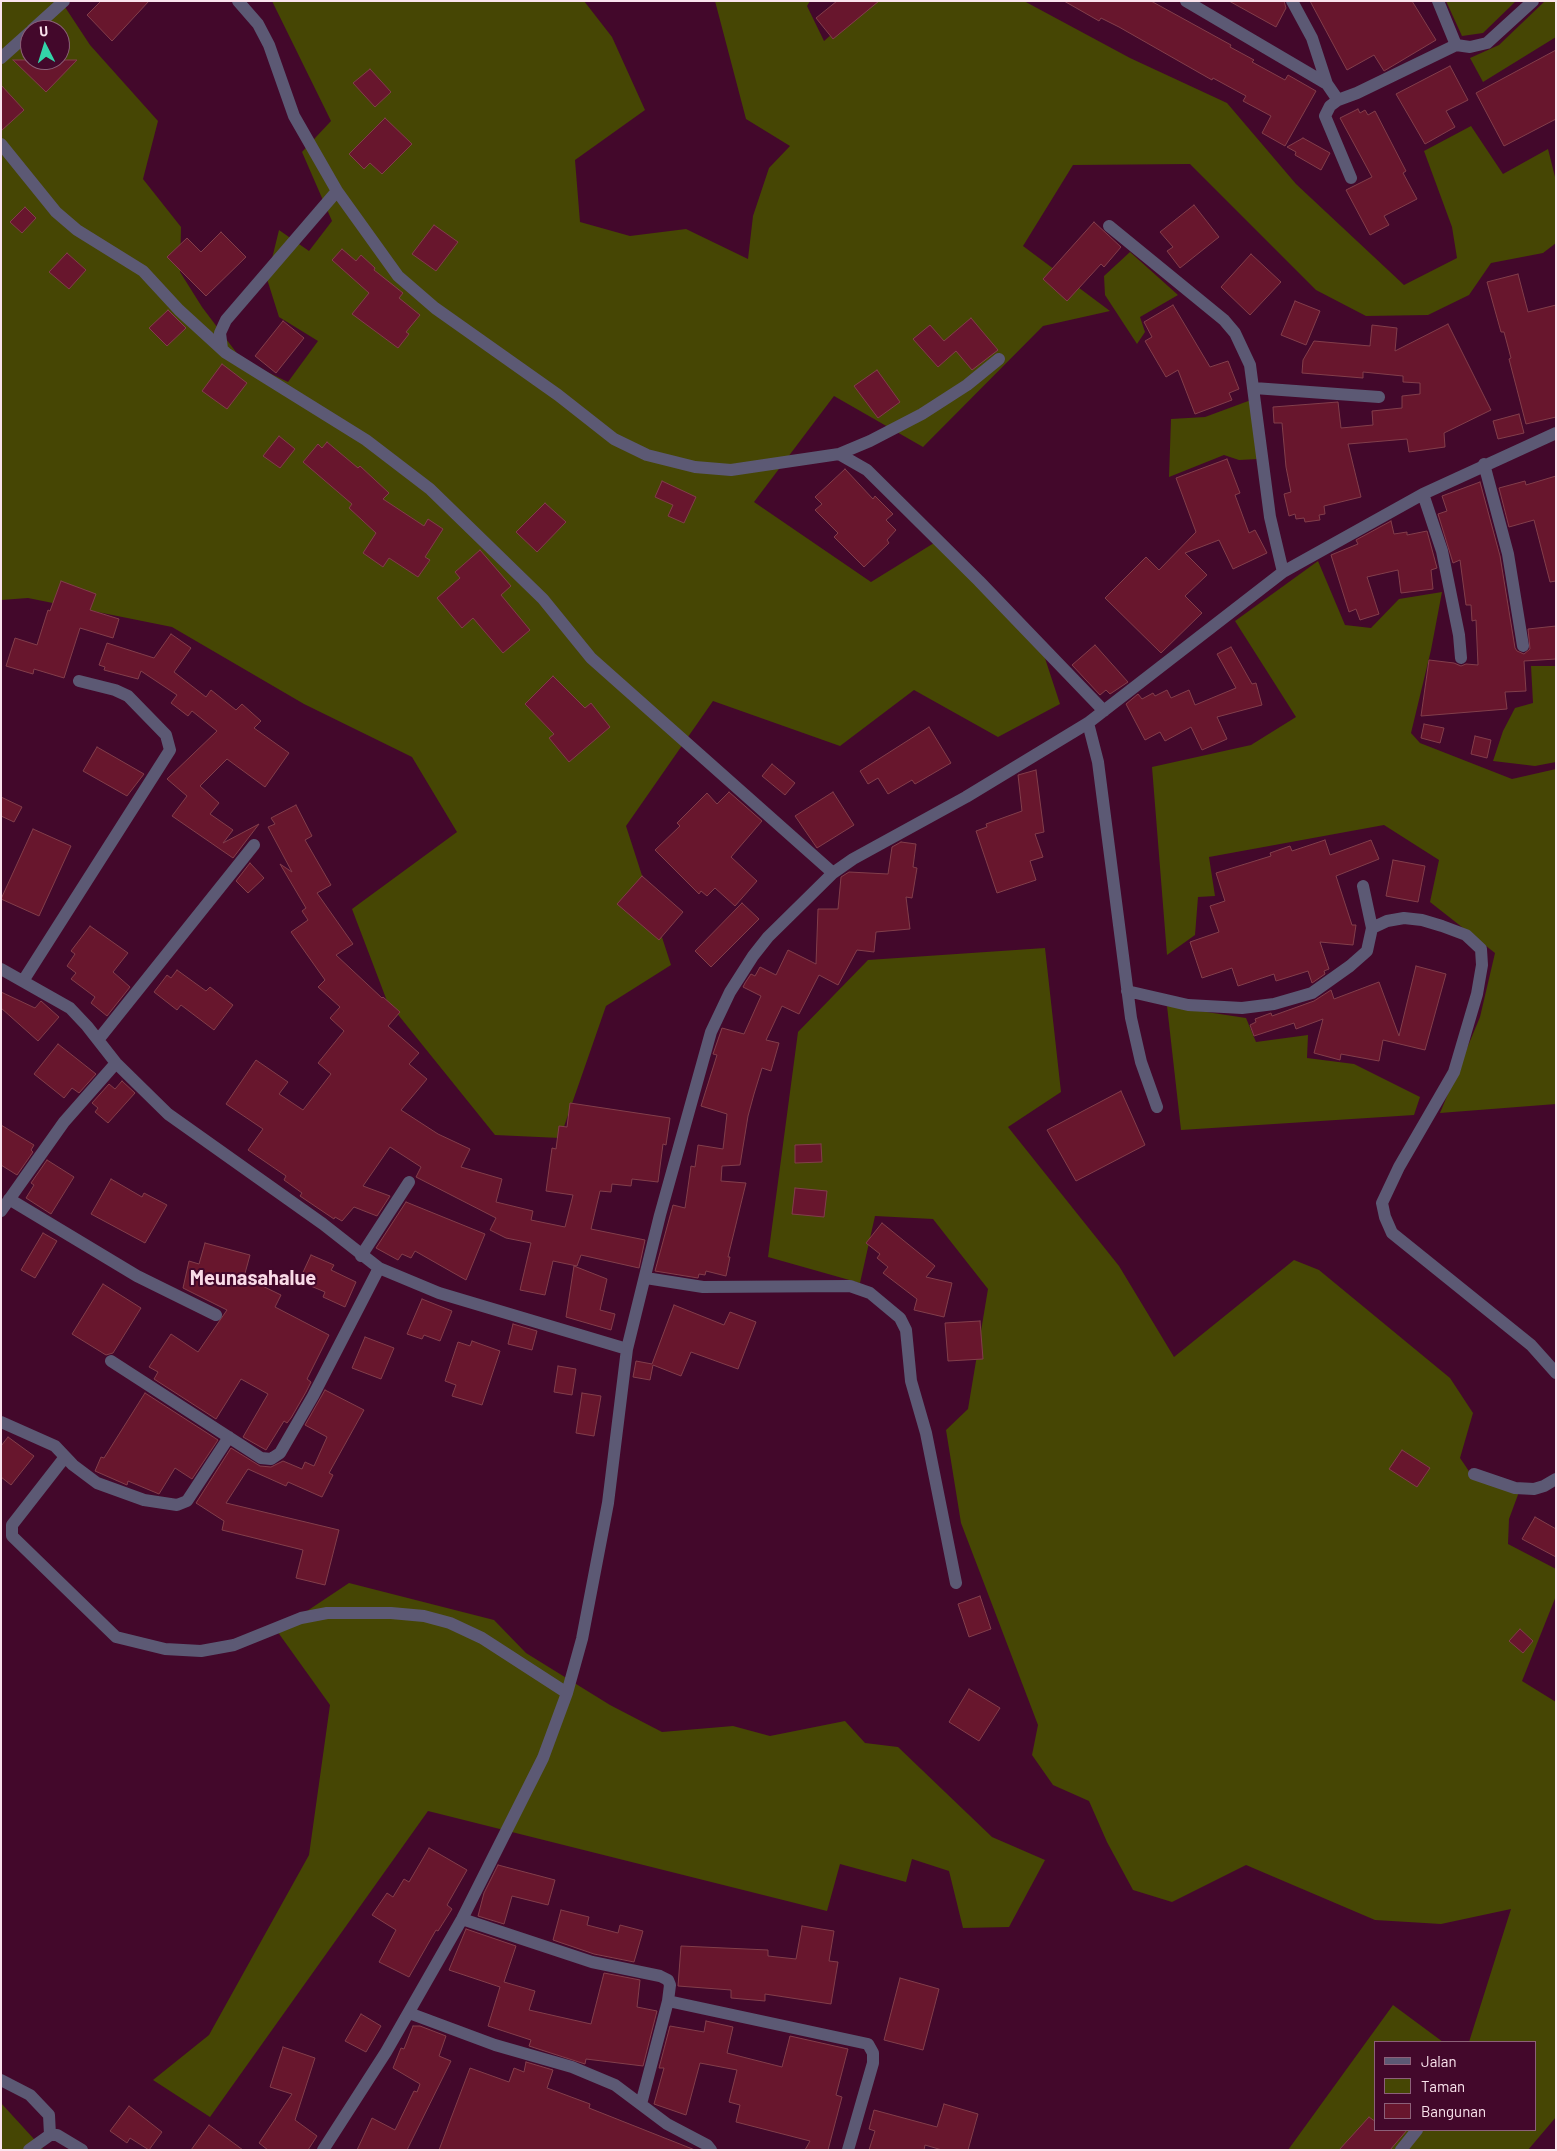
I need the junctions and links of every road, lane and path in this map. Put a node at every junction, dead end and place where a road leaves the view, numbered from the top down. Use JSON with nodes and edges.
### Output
{"nodes":[{"id":1,"x":64,"y":1,"type":"edge"},
{"id":2,"x":238,"y":1,"type":"edge"},
{"id":3,"x":1186,"y":1,"type":"edge"},
{"id":4,"x":1292,"y":1,"type":"edge"},
{"id":5,"x":1438,"y":1,"type":"edge"},
{"id":6,"x":1533,"y":1,"type":"edge"},
{"id":7,"x":43,"y":20,"type":"edge"},
{"id":8,"x":20,"y":41,"type":"edge"},
{"id":9,"x":1456,"y":45,"type":"junction"},
{"id":10,"x":1,"y":58,"type":"edge"},
{"id":11,"x":1327,"y":84,"type":"junction"},
{"id":12,"x":1338,"y":100,"type":"junction"},
{"id":13,"x":1,"y":144,"type":"edge"},
{"id":14,"x":1351,"y":178,"type":"dead end"},
{"id":15,"x":337,"y":191,"type":"junction"},
{"id":16,"x":1108,"y":226,"type":"dead end"},
{"id":17,"x":222,"y":349,"type":"junction"},
{"id":18,"x":1000,"y":359,"type":"dead end"},
{"id":19,"x":1254,"y":388,"type":"junction"},
{"id":20,"x":1379,"y":397,"type":"dead end"},
{"id":21,"x":1556,"y":433,"type":"edge"},
{"id":22,"x":839,"y":454,"type":"junction"},
{"id":23,"x":1484,"y":464,"type":"junction"},
{"id":24,"x":1423,"y":494,"type":"junction"},
{"id":25,"x":1283,"y":572,"type":"junction"},
{"id":26,"x":1523,"y":646,"type":"dead end"},
{"id":27,"x":1461,"y":658,"type":"dead end"},
{"id":28,"x":80,"y":681,"type":"dead end"},
{"id":29,"x":1104,"y":712,"type":"junction"},
{"id":30,"x":1088,"y":723,"type":"junction"},
{"id":31,"x":254,"y":845,"type":"dead end"},
{"id":32,"x":833,"y":873,"type":"junction"},
{"id":33,"x":1363,"y":886,"type":"dead end"},
{"id":34,"x":1372,"y":928,"type":"junction"},
{"id":35,"x":1,"y":968,"type":"edge"},
{"id":36,"x":23,"y":981,"type":"junction"},
{"id":37,"x":1128,"y":991,"type":"junction"},
{"id":38,"x":98,"y":1040,"type":"junction"},
{"id":39,"x":116,"y":1063,"type":"junction"},
{"id":40,"x":1156,"y":1108,"type":"dead end"},
{"id":41,"x":409,"y":1182,"type":"dead end"},
{"id":42,"x":9,"y":1199,"type":"junction"},
{"id":43,"x":1,"y":1211,"type":"edge"},
{"id":44,"x":361,"y":1256,"type":"junction"},
{"id":45,"x":379,"y":1268,"type":"junction"},
{"id":46,"x":646,"y":1278,"type":"junction"},
{"id":47,"x":216,"y":1315,"type":"dead end"},
{"id":48,"x":627,"y":1349,"type":"junction"},
{"id":49,"x":111,"y":1361,"type":"dead end"},
{"id":50,"x":1556,"y":1373,"type":"edge"},
{"id":51,"x":1,"y":1422,"type":"edge"},
{"id":52,"x":229,"y":1438,"type":"junction"},
{"id":53,"x":65,"y":1457,"type":"junction"},
{"id":54,"x":1474,"y":1474,"type":"dead end"},
{"id":55,"x":1556,"y":1479,"type":"edge"},
{"id":56,"x":956,"y":1583,"type":"dead end"},
{"id":57,"x":567,"y":1693,"type":"junction"},
{"id":58,"x":462,"y":1918,"type":"junction"},
{"id":59,"x":668,"y":2001,"type":"junction"},
{"id":60,"x":409,"y":2013,"type":"junction"},
{"id":61,"x":1,"y":2080,"type":"edge"},
{"id":62,"x":641,"y":2104,"type":"junction"},
{"id":63,"x":1416,"y":2131,"type":"edge"},
{"id":64,"x":50,"y":2135,"type":"junction"},
{"id":65,"x":29,"y":2150,"type":"edge"},
{"id":66,"x":82,"y":2150,"type":"edge"},
{"id":67,"x":323,"y":2150,"type":"edge"},
{"id":68,"x":711,"y":2150,"type":"edge"},
{"id":69,"x":848,"y":2150,"type":"edge"},
{"id":70,"x":1401,"y":2150,"type":"edge"}],
"edges":[{"from":1,"to":7,"type":"street"},
{"from":2,"to":15,"type":"street"},
{"from":3,"to":11,"type":"street"},
{"from":4,"to":11,"type":"street"},
{"from":5,"to":9,"type":"street"},
{"from":6,"to":9,"type":"street"},
{"from":8,"to":10,"type":"street"},
{"from":9,"to":12,"type":"street"},
{"from":11,"to":12,"type":"street"},
{"from":12,"to":14,"type":"street"},
{"from":13,"to":17,"type":"street"},
{"from":15,"to":17,"type":"street"},
{"from":15,"to":22,"type":"street"},
{"from":16,"to":19,"type":"street"},
{"from":17,"to":32,"type":"street"},
{"from":18,"to":22,"type":"street"},
{"from":19,"to":20,"type":"street"},
{"from":19,"to":25,"type":"street"},
{"from":21,"to":23,"type":"street"},
{"from":22,"to":29,"type":"street"},
{"from":23,"to":24,"type":"street"},
{"from":23,"to":26,"type":"street"},
{"from":24,"to":25,"type":"street"},
{"from":24,"to":27,"type":"street"},
{"from":25,"to":29,"type":"street"},
{"from":28,"to":36,"type":"street"},
{"from":29,"to":30,"type":"street"},
{"from":30,"to":32,"type":"street"},
{"from":30,"to":37,"type":"street"},
{"from":31,"to":38,"type":"street"},
{"from":32,"to":46,"type":"street"},
{"from":33,"to":34,"type":"street"},
{"from":34,"to":37,"type":"street"},
{"from":34,"to":50,"type":"street"},
{"from":35,"to":36,"type":"street"},
{"from":36,"to":38,"type":"street"},
{"from":37,"to":40,"type":"street"},
{"from":38,"to":39,"type":"street"},
{"from":39,"to":42,"type":"street"},
{"from":39,"to":44,"type":"street"},
{"from":41,"to":44,"type":"street"},
{"from":42,"to":43,"type":"street"},
{"from":42,"to":47,"type":"street"},
{"from":44,"to":45,"type":"street"},
{"from":45,"to":48,"type":"street"},
{"from":45,"to":52,"type":"street"},
{"from":46,"to":48,"type":"street"},
{"from":46,"to":56,"type":"street"},
{"from":48,"to":57,"type":"street"},
{"from":49,"to":52,"type":"street"},
{"from":51,"to":53,"type":"street"},
{"from":52,"to":53,"type":"street"},
{"from":53,"to":57,"type":"street"},
{"from":54,"to":55,"type":"street"},
{"from":57,"to":58,"type":"street"},
{"from":58,"to":59,"type":"street"},
{"from":58,"to":60,"type":"street"},
{"from":59,"to":62,"type":"street"},
{"from":59,"to":69,"type":"street"},
{"from":60,"to":62,"type":"street"},
{"from":60,"to":67,"type":"street"},
{"from":61,"to":64,"type":"street"},
{"from":62,"to":68,"type":"street"},
{"from":63,"to":70,"type":"street"},
{"from":64,"to":65,"type":"street"},
{"from":64,"to":66,"type":"street"}]}
